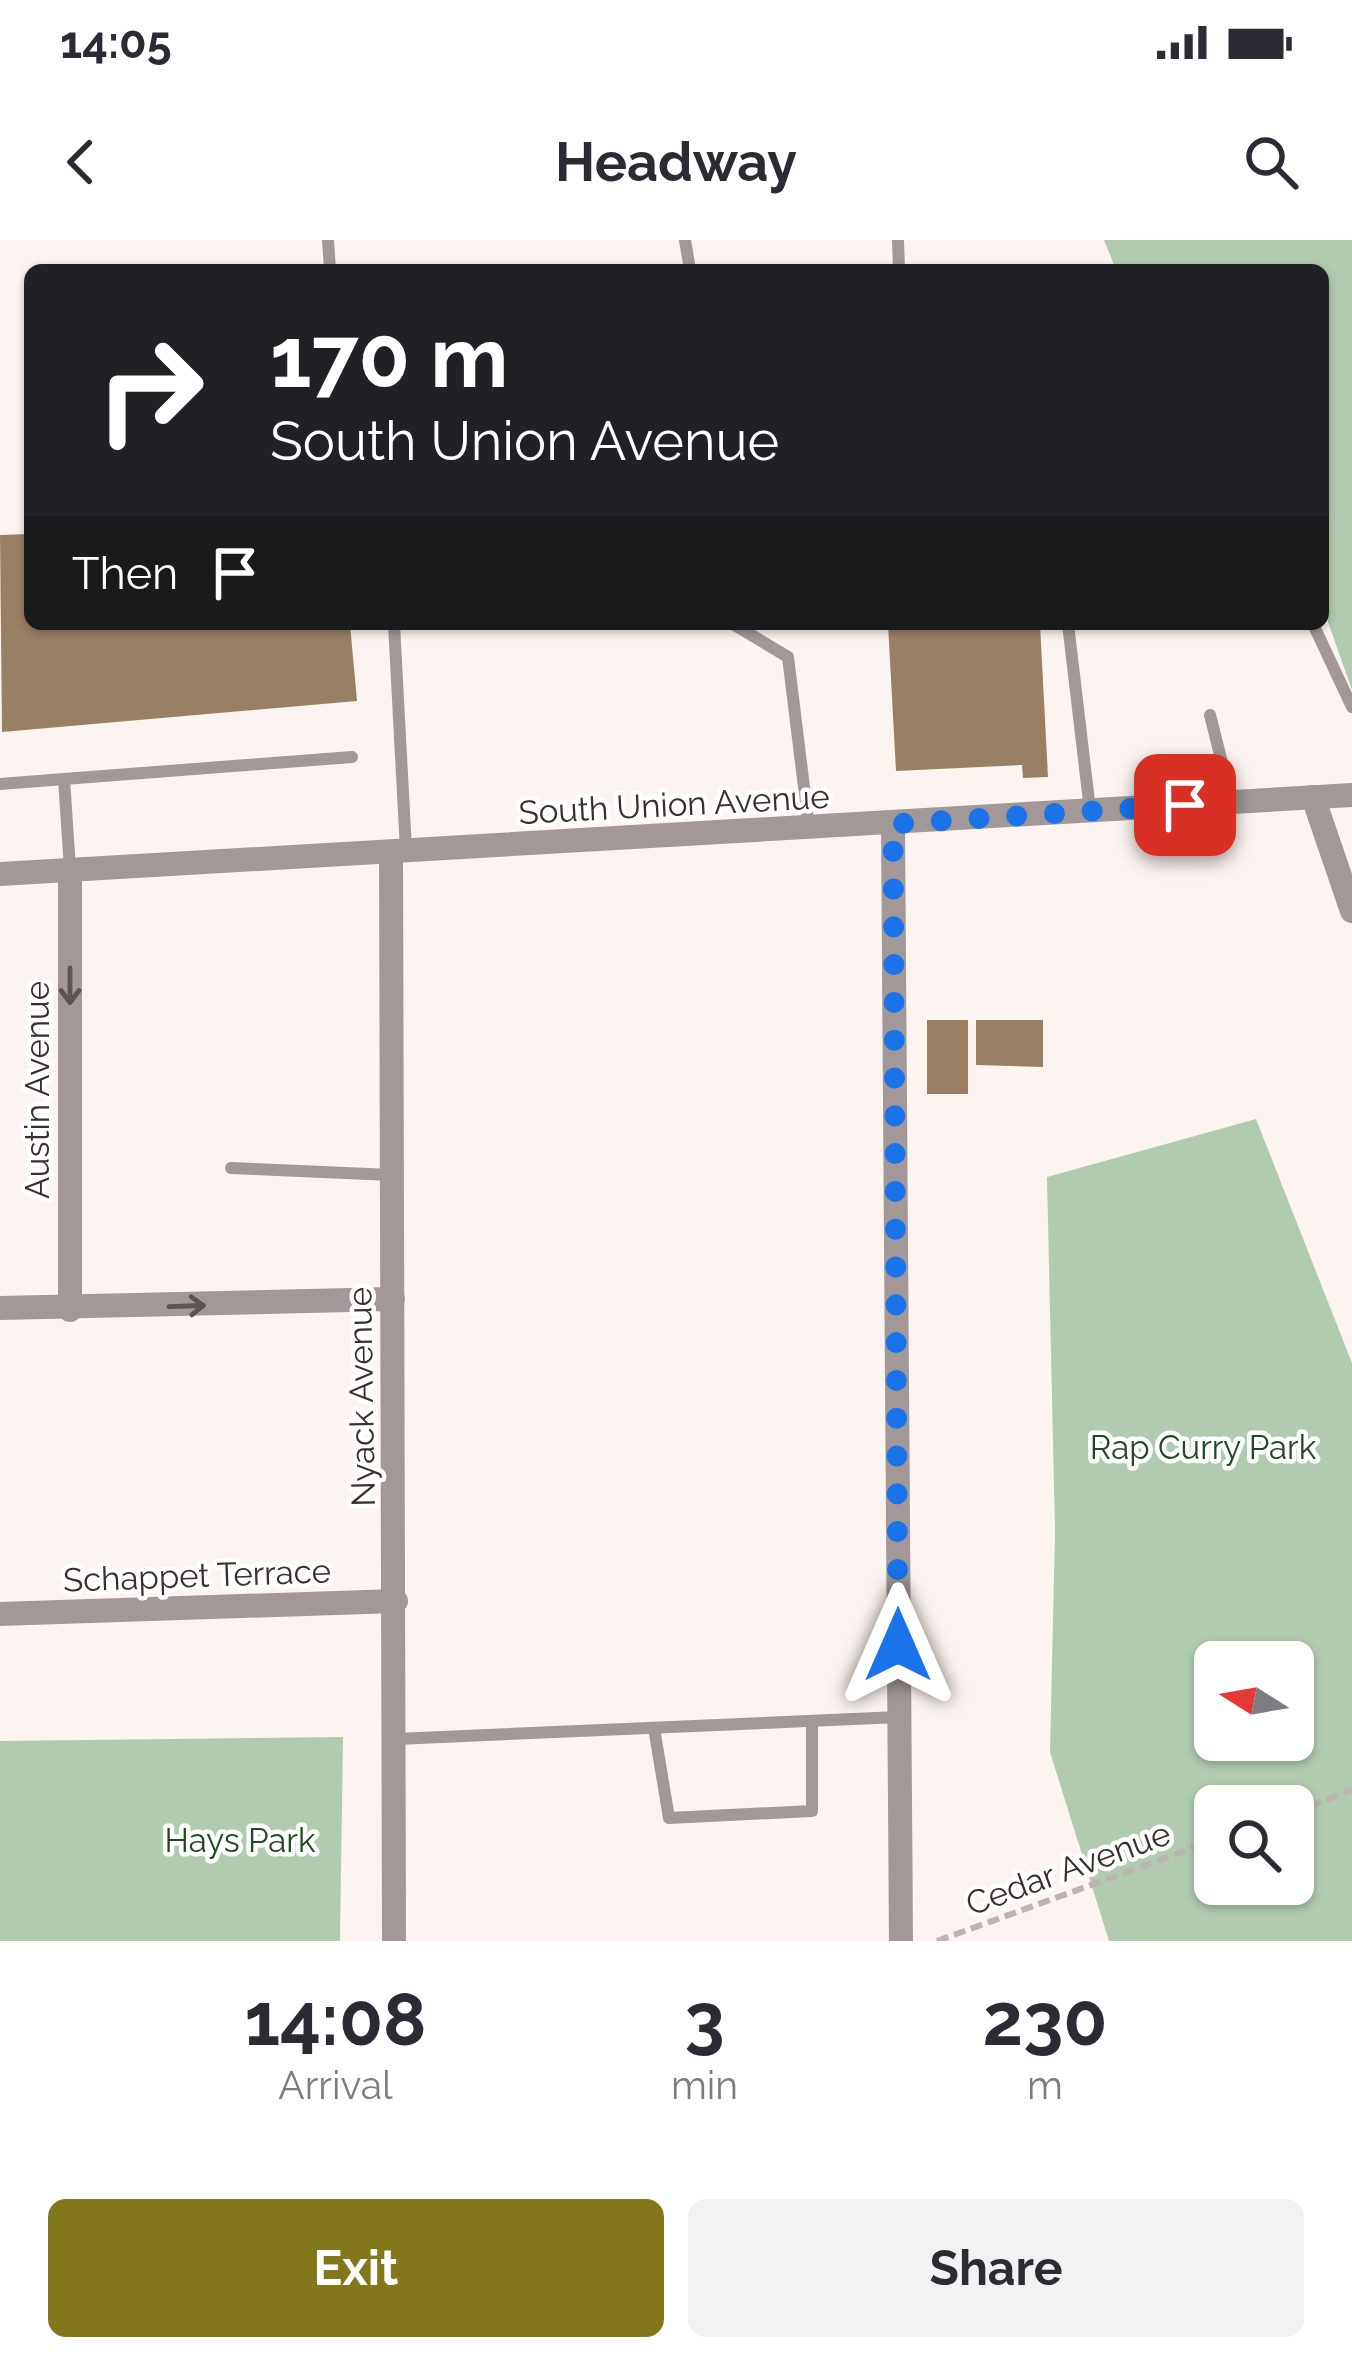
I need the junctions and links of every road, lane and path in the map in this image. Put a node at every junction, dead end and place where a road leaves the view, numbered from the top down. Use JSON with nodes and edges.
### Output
{"nodes":[{"id":1,"x":394,"y":630,"type":"edge"},
{"id":2,"x":743,"y":630,"type":"edge"},
{"id":3,"x":1069,"y":630,"type":"edge"},
{"id":4,"x":1316,"y":630,"type":"edge"},
{"id":5,"x":1352,"y":707,"type":"edge"},
{"id":6,"x":1210,"y":716,"type":"dead end"},
{"id":7,"x":352,"y":757,"type":"dead end"},
{"id":8,"x":64,"y":779,"type":"junction"},
{"id":9,"x":0,"y":784,"type":"edge"},
{"id":10,"x":1352,"y":795,"type":"edge"},
{"id":11,"x":1312,"y":797,"type":"junction"},
{"id":12,"x":1232,"y":802,"type":"junction"},
{"id":13,"x":1090,"y":811,"type":"junction"},
{"id":14,"x":893,"y":824,"type":"junction"},
{"id":15,"x":809,"y":829,"type":"junction"},
{"id":16,"x":399,"y":852,"type":"junction"},
{"id":17,"x":70,"y":869,"type":"junction"},
{"id":18,"x":0,"y":874,"type":"edge"},
{"id":19,"x":1352,"y":911,"type":"edge"},
{"id":20,"x":231,"y":1168,"type":"dead end"},
{"id":21,"x":392,"y":1175,"type":"junction"},
{"id":22,"x":393,"y":1299,"type":"junction"},
{"id":23,"x":0,"y":1308,"type":"edge"},
{"id":24,"x":70,"y":1310,"type":"junction"},
{"id":25,"x":396,"y":1601,"type":"junction"},
{"id":26,"x":0,"y":1614,"type":"edge"},
{"id":27,"x":899,"y":1717,"type":"junction"},
{"id":28,"x":812,"y":1721,"type":"junction"},
{"id":29,"x":655,"y":1728,"type":"junction"},
{"id":30,"x":395,"y":1739,"type":"junction"},
{"id":31,"x":1352,"y":1790,"type":"edge"},
{"id":32,"x":1314,"y":1804,"type":"edge"},
{"id":33,"x":1194,"y":1848,"type":"edge"},
{"id":34,"x":394,"y":1941,"type":"edge"},
{"id":35,"x":901,"y":1941,"type":"edge"},
{"id":36,"x":937,"y":1941,"type":"edge"}],
"edges":[{"from":1,"to":16,"type":"lane"},
{"from":2,"to":15,"type":"lane"},
{"from":3,"to":13,"type":"lane"},
{"from":4,"to":5,"type":"lane"},
{"from":6,"to":12,"type":"lane"},
{"from":7,"to":8,"type":"lane"},
{"from":8,"to":9,"type":"lane"},
{"from":8,"to":17,"type":"lane"},
{"from":10,"to":11,"type":"street","name":"South Union Avenue"},
{"from":11,"to":12,"type":"street","name":"South Union Avenue"},
{"from":11,"to":19,"type":"street"},
{"from":12,"to":13,"type":"street","name":"South Union Avenue"},
{"from":13,"to":14,"type":"street","name":"South Union Avenue"},
{"from":14,"to":15,"type":"street","name":"South Union Avenue"},
{"from":14,"to":27,"type":"street"},
{"from":15,"to":16,"type":"street","name":"South Union Avenue"},
{"from":16,"to":17,"type":"street","name":"South Union Avenue"},
{"from":16,"to":21,"type":"street","name":"Nyack Avenue"},
{"from":17,"to":18,"type":"street","name":"South Union Avenue"},
{"from":17,"to":24,"type":"street","name":"Austin Avenue","one_way":true},
{"from":20,"to":21,"type":"lane"},
{"from":21,"to":22,"type":"street","name":"Nyack Avenue"},
{"from":24,"to":22,"type":"street","one_way":true},
{"from":22,"to":25,"type":"street","name":"Nyack Avenue"},
{"from":23,"to":24,"type":"street"},
{"from":25,"to":26,"type":"street","name":"Schappet Terrace"},
{"from":25,"to":30,"type":"street","name":"Nyack Avenue"},
{"from":27,"to":28,"type":"lane"},
{"from":27,"to":35,"type":"street"},
{"from":28,"to":29,"type":"lane"},
{"from":28,"to":29,"type":"lane"},
{"from":29,"to":30,"type":"lane"},
{"from":30,"to":34,"type":"street","name":"Nyack Avenue"},
{"from":31,"to":32,"type":"path"},
{"from":33,"to":36,"type":"path","name":"Cedar Avenue"}]}
